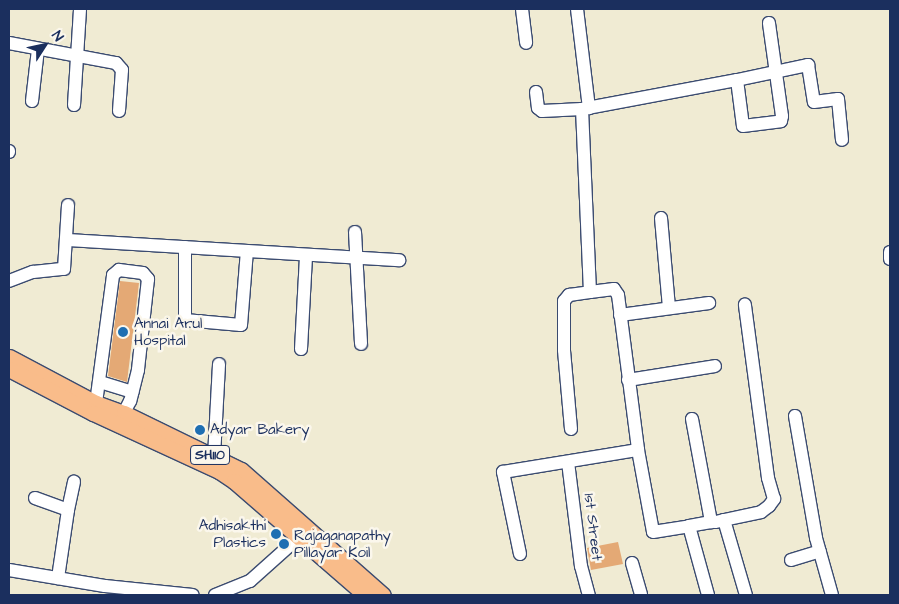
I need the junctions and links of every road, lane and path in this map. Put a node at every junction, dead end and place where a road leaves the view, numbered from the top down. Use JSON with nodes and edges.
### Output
{"nodes":[{"id":1,"x":80,"y":9,"type":"edge"},
{"id":2,"x":522,"y":9,"type":"edge"},
{"id":3,"x":577,"y":9,"type":"edge"},
{"id":4,"x":769,"y":23,"type":"dead end"},
{"id":5,"x":9,"y":43,"type":"edge"},
{"id":6,"x":526,"y":43,"type":"dead end"},
{"id":7,"x":38,"y":48,"type":"junction"},
{"id":8,"x":79,"y":56,"type":"junction"},
{"id":9,"x":776,"y":72,"type":"junction"},
{"id":10,"x":737,"y":80,"type":"junction"},
{"id":11,"x":536,"y":92,"type":"dead end"},
{"id":12,"x":32,"y":101,"type":"dead end"},
{"id":13,"x":74,"y":106,"type":"dead end"},
{"id":14,"x":585,"y":108,"type":"junction"},
{"id":15,"x":119,"y":110,"type":"dead end"},
{"id":16,"x":842,"y":140,"type":"dead end"},
{"id":17,"x":68,"y":205,"type":"dead end"},
{"id":18,"x":661,"y":218,"type":"dead end"},
{"id":19,"x":355,"y":232,"type":"dead end"},
{"id":20,"x":68,"y":240,"type":"junction"},
{"id":21,"x":185,"y":247,"type":"junction"},
{"id":22,"x":247,"y":251,"type":"junction"},
{"id":23,"x":890,"y":252,"type":"edge"},
{"id":24,"x":306,"y":256,"type":"junction"},
{"id":25,"x":356,"y":259,"type":"junction"},
{"id":26,"x":890,"y":259,"type":"edge"},
{"id":27,"x":399,"y":260,"type":"dead end"},
{"id":28,"x":9,"y":281,"type":"edge"},
{"id":29,"x":590,"y":292,"type":"junction"},
{"id":30,"x":709,"y":303,"type":"dead end"},
{"id":31,"x":745,"y":305,"type":"dead end"},
{"id":32,"x":669,"y":308,"type":"junction"},
{"id":33,"x":620,"y":315,"type":"junction"},
{"id":34,"x":361,"y":344,"type":"dead end"},
{"id":35,"x":301,"y":348,"type":"dead end"},
{"id":36,"x":9,"y":357,"type":"edge"},
{"id":37,"x":218,"y":364,"type":"dead end"},
{"id":38,"x":715,"y":366,"type":"dead end"},
{"id":39,"x":9,"y":369,"type":"edge"},
{"id":40,"x":628,"y":380,"type":"junction"},
{"id":41,"x":100,"y":382,"type":"junction"},
{"id":42,"x":132,"y":392,"type":"junction"},
{"id":43,"x":96,"y":403,"type":"junction"},
{"id":44,"x":124,"y":413,"type":"junction"},
{"id":45,"x":795,"y":416,"type":"dead end"},
{"id":46,"x":692,"y":419,"type":"dead end"},
{"id":47,"x":571,"y":429,"type":"dead end"},
{"id":48,"x":638,"y":450,"type":"junction"},
{"id":49,"x":214,"y":457,"type":"junction"},
{"id":50,"x":568,"y":462,"type":"junction"},
{"id":51,"x":74,"y":482,"type":"dead end"},
{"id":52,"x":35,"y":498,"type":"dead end"},
{"id":53,"x":68,"y":510,"type":"junction"},
{"id":54,"x":717,"y":521,"type":"junction"},
{"id":55,"x":689,"y":526,"type":"junction"},
{"id":56,"x":304,"y":534,"type":"junction"},
{"id":57,"x":820,"y":551,"type":"junction"},
{"id":58,"x":520,"y":554,"type":"dead end"},
{"id":59,"x":791,"y":560,"type":"dead end"},
{"id":60,"x":632,"y":563,"type":"dead end"},
{"id":61,"x":9,"y":570,"type":"edge"},
{"id":62,"x":58,"y":578,"type":"junction"},
{"id":63,"x":193,"y":595,"type":"edge"},
{"id":64,"x":215,"y":595,"type":"edge"},
{"id":65,"x":365,"y":595,"type":"edge"},
{"id":66,"x":383,"y":595,"type":"edge"},
{"id":67,"x":589,"y":595,"type":"edge"},
{"id":68,"x":641,"y":595,"type":"edge"},
{"id":69,"x":708,"y":595,"type":"edge"},
{"id":70,"x":746,"y":595,"type":"edge"},
{"id":71,"x":832,"y":595,"type":"edge"}],
"edges":[{"from":1,"to":8,"type":"street"},
{"from":2,"to":6,"type":"street"},
{"from":3,"to":14,"type":"street"},
{"from":4,"to":9,"type":"street"},
{"from":5,"to":7,"type":"street"},
{"from":7,"to":8,"type":"street"},
{"from":7,"to":12,"type":"street"},
{"from":8,"to":13,"type":"street"},
{"from":8,"to":15,"type":"street"},
{"from":9,"to":10,"type":"street"},
{"from":9,"to":10,"type":"street"},
{"from":9,"to":16,"type":"street"},
{"from":10,"to":14,"type":"street"},
{"from":11,"to":14,"type":"street"},
{"from":14,"to":29,"type":"street"},
{"from":17,"to":20,"type":"street"},
{"from":18,"to":32,"type":"street"},
{"from":19,"to":25,"type":"street"},
{"from":20,"to":21,"type":"street"},
{"from":20,"to":28,"type":"street"},
{"from":21,"to":22,"type":"street"},
{"from":21,"to":22,"type":"street"},
{"from":22,"to":24,"type":"street"},
{"from":23,"to":26,"type":"street"},
{"from":24,"to":25,"type":"street"},
{"from":24,"to":35,"type":"street"},
{"from":25,"to":27,"type":"street"},
{"from":25,"to":34,"type":"street"},
{"from":29,"to":33,"type":"street"},
{"from":29,"to":47,"type":"street"},
{"from":30,"to":32,"type":"street"},
{"from":31,"to":54,"type":"street"},
{"from":32,"to":33,"type":"street"},
{"from":33,"to":40,"type":"street"},
{"from":36,"to":43,"type":"main road","number":"SH110"},
{"from":37,"to":49,"type":"street"},
{"from":38,"to":40,"type":"street"},
{"from":39,"to":56,"type":"main road","number":"SH110"},
{"from":40,"to":48,"type":"street"},
{"from":41,"to":42,"type":"street"},
{"from":41,"to":42,"type":"street"},
{"from":41,"to":43,"type":"street"},
{"from":42,"to":44,"type":"street"},
{"from":43,"to":44,"type":"main road","number":"SH110"},
{"from":44,"to":49,"type":"main road","number":"SH110"},
{"from":45,"to":57,"type":"street"},
{"from":46,"to":54,"type":"street"},
{"from":48,"to":50,"type":"street"},
{"from":48,"to":55,"type":"street"},
{"from":49,"to":56,"type":"main road","number":"SH110"},
{"from":50,"to":58,"type":"street"},
{"from":50,"to":67,"type":"street","name":"1st Street"},
{"from":51,"to":53,"type":"street"},
{"from":52,"to":53,"type":"street"},
{"from":53,"to":62,"type":"street"},
{"from":54,"to":55,"type":"street"},
{"from":54,"to":70,"type":"street"},
{"from":55,"to":69,"type":"street"},
{"from":56,"to":64,"type":"street"},
{"from":56,"to":65,"type":"main road","number":"SH110"},
{"from":56,"to":66,"type":"main road","number":"SH110"},
{"from":57,"to":59,"type":"street"},
{"from":57,"to":71,"type":"street"},
{"from":60,"to":68,"type":"street"},
{"from":61,"to":62,"type":"street"},
{"from":62,"to":63,"type":"street"}]}
